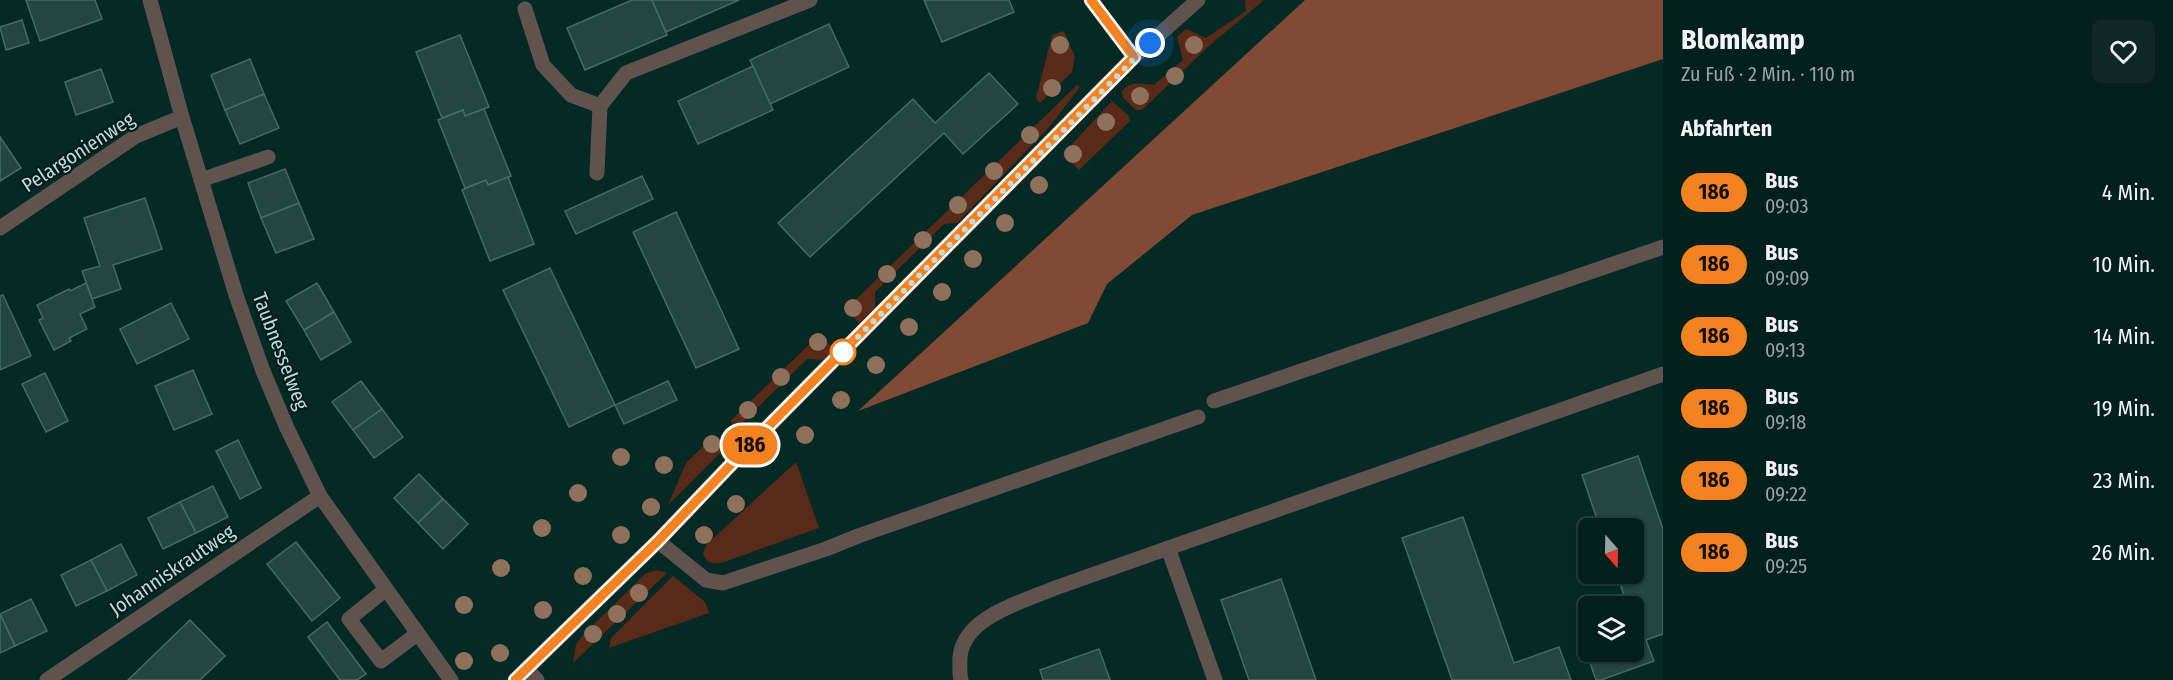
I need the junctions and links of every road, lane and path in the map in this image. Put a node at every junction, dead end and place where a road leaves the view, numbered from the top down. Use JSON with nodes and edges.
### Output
{"nodes":[{"id":1,"x":150,"y":0,"type":"edge"},
{"id":2,"x":810,"y":0,"type":"edge"},
{"id":3,"x":1091,"y":0,"type":"edge"},
{"id":4,"x":1198,"y":0,"type":"edge"},
{"id":5,"x":525,"y":9,"type":"dead end"},
{"id":6,"x":1134,"y":57,"type":"junction"},
{"id":7,"x":600,"y":106,"type":"junction"},
{"id":8,"x":182,"y":117,"type":"junction"},
{"id":9,"x":268,"y":157,"type":"dead end"},
{"id":10,"x":597,"y":173,"type":"dead end"},
{"id":11,"x":201,"y":180,"type":"junction"},
{"id":12,"x":0,"y":228,"type":"edge"},
{"id":13,"x":1663,"y":247,"type":"edge"},
{"id":14,"x":1663,"y":374,"type":"edge"},
{"id":15,"x":1214,"y":400,"type":"dead end"},
{"id":16,"x":1198,"y":417,"type":"dead end"},
{"id":17,"x":320,"y":496,"type":"junction"},
{"id":18,"x":658,"y":541,"type":"junction"},
{"id":19,"x":1168,"y":548,"type":"junction"},
{"id":20,"x":385,"y":590,"type":"junction"},
{"id":21,"x":417,"y":634,"type":"junction"},
{"id":22,"x":532,"y":674,"type":"edge"},
{"id":23,"x":960,"y":676,"type":"edge"},
{"id":24,"x":47,"y":680,"type":"edge"},
{"id":25,"x":451,"y":680,"type":"edge"},
{"id":26,"x":515,"y":680,"type":"edge"},
{"id":27,"x":1215,"y":680,"type":"edge"}],
"edges":[{"from":1,"to":8,"type":"street","name":"Taubnesselweg"},
{"from":2,"to":7,"type":"street"},
{"from":3,"to":6,"type":"street"},
{"from":4,"to":6,"type":"street"},
{"from":5,"to":7,"type":"street"},
{"from":6,"to":18,"type":"street"},
{"from":7,"to":10,"type":"street"},
{"from":8,"to":11,"type":"street","name":"Taubnesselweg"},
{"from":8,"to":12,"type":"street","name":"Pelargonienweg"},
{"from":9,"to":11,"type":"street"},
{"from":11,"to":17,"type":"street","name":"Taubnesselweg"},
{"from":13,"to":15,"type":"street"},
{"from":14,"to":19,"type":"street"},
{"from":16,"to":18,"type":"street"},
{"from":17,"to":20,"type":"street","name":"Taubnesselweg"},
{"from":17,"to":24,"type":"street","name":"Johanniskrautweg"},
{"from":18,"to":22,"type":"street"},
{"from":19,"to":23,"type":"street"},
{"from":19,"to":27,"type":"street"},
{"from":20,"to":21,"type":"street","name":"Taubnesselweg"},
{"from":20,"to":21,"type":"street"},
{"from":21,"to":25,"type":"street","name":"Taubnesselweg"},
{"from":22,"to":26,"type":"street"}]}
